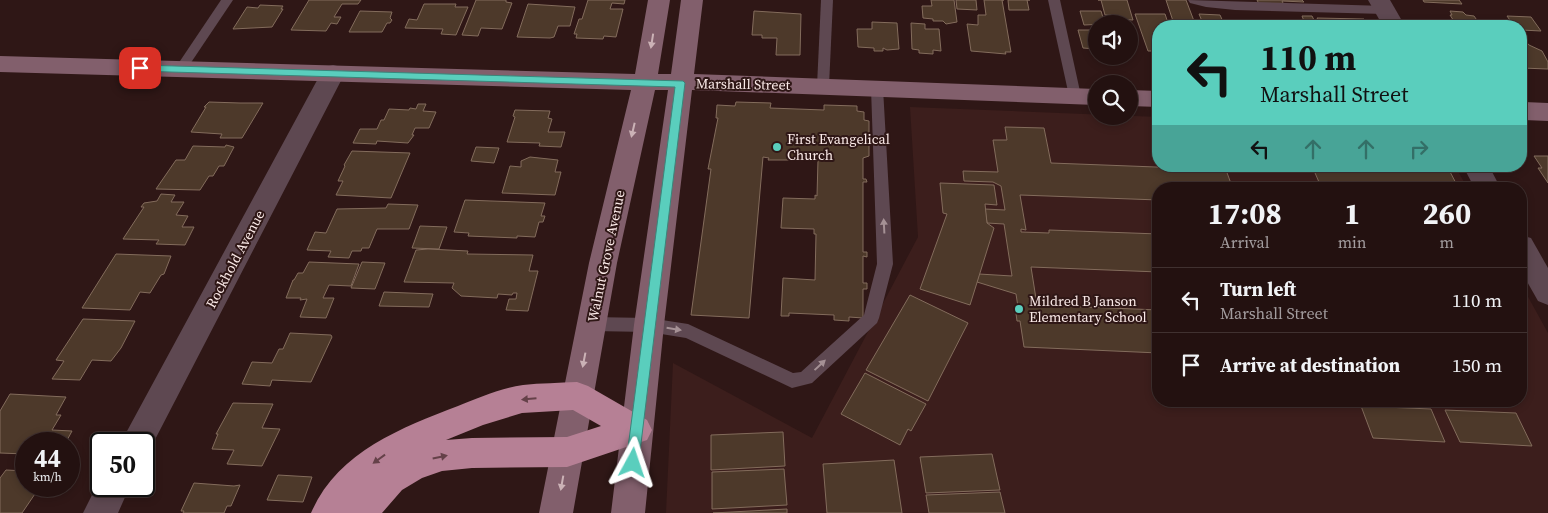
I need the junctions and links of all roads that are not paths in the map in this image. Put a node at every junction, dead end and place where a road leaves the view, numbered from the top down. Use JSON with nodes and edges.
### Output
{"nodes":[{"id":1,"x":227,"y":0,"type":"edge"},
{"id":2,"x":659,"y":0,"type":"edge"},
{"id":3,"x":692,"y":0,"type":"edge"},
{"id":4,"x":827,"y":0,"type":"edge"},
{"id":5,"x":1054,"y":0,"type":"edge"},
{"id":6,"x":1194,"y":0,"type":"edge"},
{"id":7,"x":1386,"y":12,"type":"edge"},
{"id":8,"x":0,"y":64,"type":"edge"},
{"id":9,"x":180,"y":70,"type":"junction"},
{"id":10,"x":333,"y":73,"type":"junction"},
{"id":11,"x":645,"y":82,"type":"junction"},
{"id":12,"x":680,"y":83,"type":"junction"},
{"id":13,"x":823,"y":86,"type":"junction"},
{"id":14,"x":877,"y":88,"type":"junction"},
{"id":15,"x":1086,"y":97,"type":"edge"},
{"id":16,"x":1138,"y":98,"type":"edge"},
{"id":17,"x":1152,"y":99,"type":"edge"},
{"id":18,"x":1527,"y":111,"type":"edge"},
{"id":19,"x":1548,"y":112,"type":"edge"},
{"id":20,"x":1527,"y":256,"type":"edge"},
{"id":21,"x":1548,"y":293,"type":"edge"},
{"id":22,"x":591,"y":324,"type":"junction"},
{"id":23,"x":649,"y":324,"type":"junction"},
{"id":24,"x":577,"y":396,"type":"junction"},
{"id":25,"x":636,"y":430,"type":"junction"},
{"id":26,"x":142,"y":432,"type":"edge"},
{"id":27,"x":567,"y":452,"type":"junction"},
{"id":28,"x":108,"y":497,"type":"edge"},
{"id":29,"x":100,"y":513,"type":"edge"},
{"id":30,"x":328,"y":513,"type":"edge"},
{"id":31,"x":360,"y":513,"type":"edge"},
{"id":32,"x":556,"y":513,"type":"edge"},
{"id":33,"x":628,"y":513,"type":"edge"}],
"edges":[{"from":1,"to":9,"type":"lane"},
{"from":2,"to":11,"type":"street","name":"Walnut Grove Avenue","one_way":true},
{"from":3,"to":12,"type":"street"},
{"from":4,"to":13,"type":"lane"},
{"from":5,"to":15,"type":"lane"},
{"from":6,"to":7,"type":"lane"},
{"from":8,"to":9,"type":"street","name":"Marshall Street"},
{"from":9,"to":10,"type":"street","name":"Marshall Street"},
{"from":10,"to":11,"type":"street","name":"Marshall Street"},
{"from":10,"to":26,"type":"street","name":"Rockhold Avenue"},
{"from":11,"to":12,"type":"street","name":"Marshall Street"},
{"from":11,"to":22,"type":"street","name":"Walnut Grove Avenue","one_way":true},
{"from":12,"to":13,"type":"street","name":"Marshall Street"},
{"from":12,"to":23,"type":"street"},
{"from":13,"to":14,"type":"street","name":"Marshall Street"},
{"from":14,"to":15,"type":"street","name":"Marshall Street"},
{"from":23,"to":14,"type":"lane","one_way":true},
{"from":16,"to":17,"type":"street"},
{"from":18,"to":19,"type":"street"},
{"from":20,"to":21,"type":"street"},
{"from":22,"to":23,"type":"lane"},
{"from":22,"to":24,"type":"street","name":"Walnut Grove Avenue","one_way":true},
{"from":23,"to":25,"type":"street"},
{"from":24,"to":25,"type":"highway"},
{"from":24,"to":27,"type":"street","name":"Walnut Grove Avenue"},
{"from":24,"to":30,"type":"highway","one_way":true},
{"from":25,"to":27,"type":"highway"},
{"from":25,"to":33,"type":"street"},
{"from":31,"to":27,"type":"highway","one_way":true},
{"from":27,"to":32,"type":"street","name":"Walnut Grove Avenue","one_way":true},
{"from":28,"to":29,"type":"street"}]}
